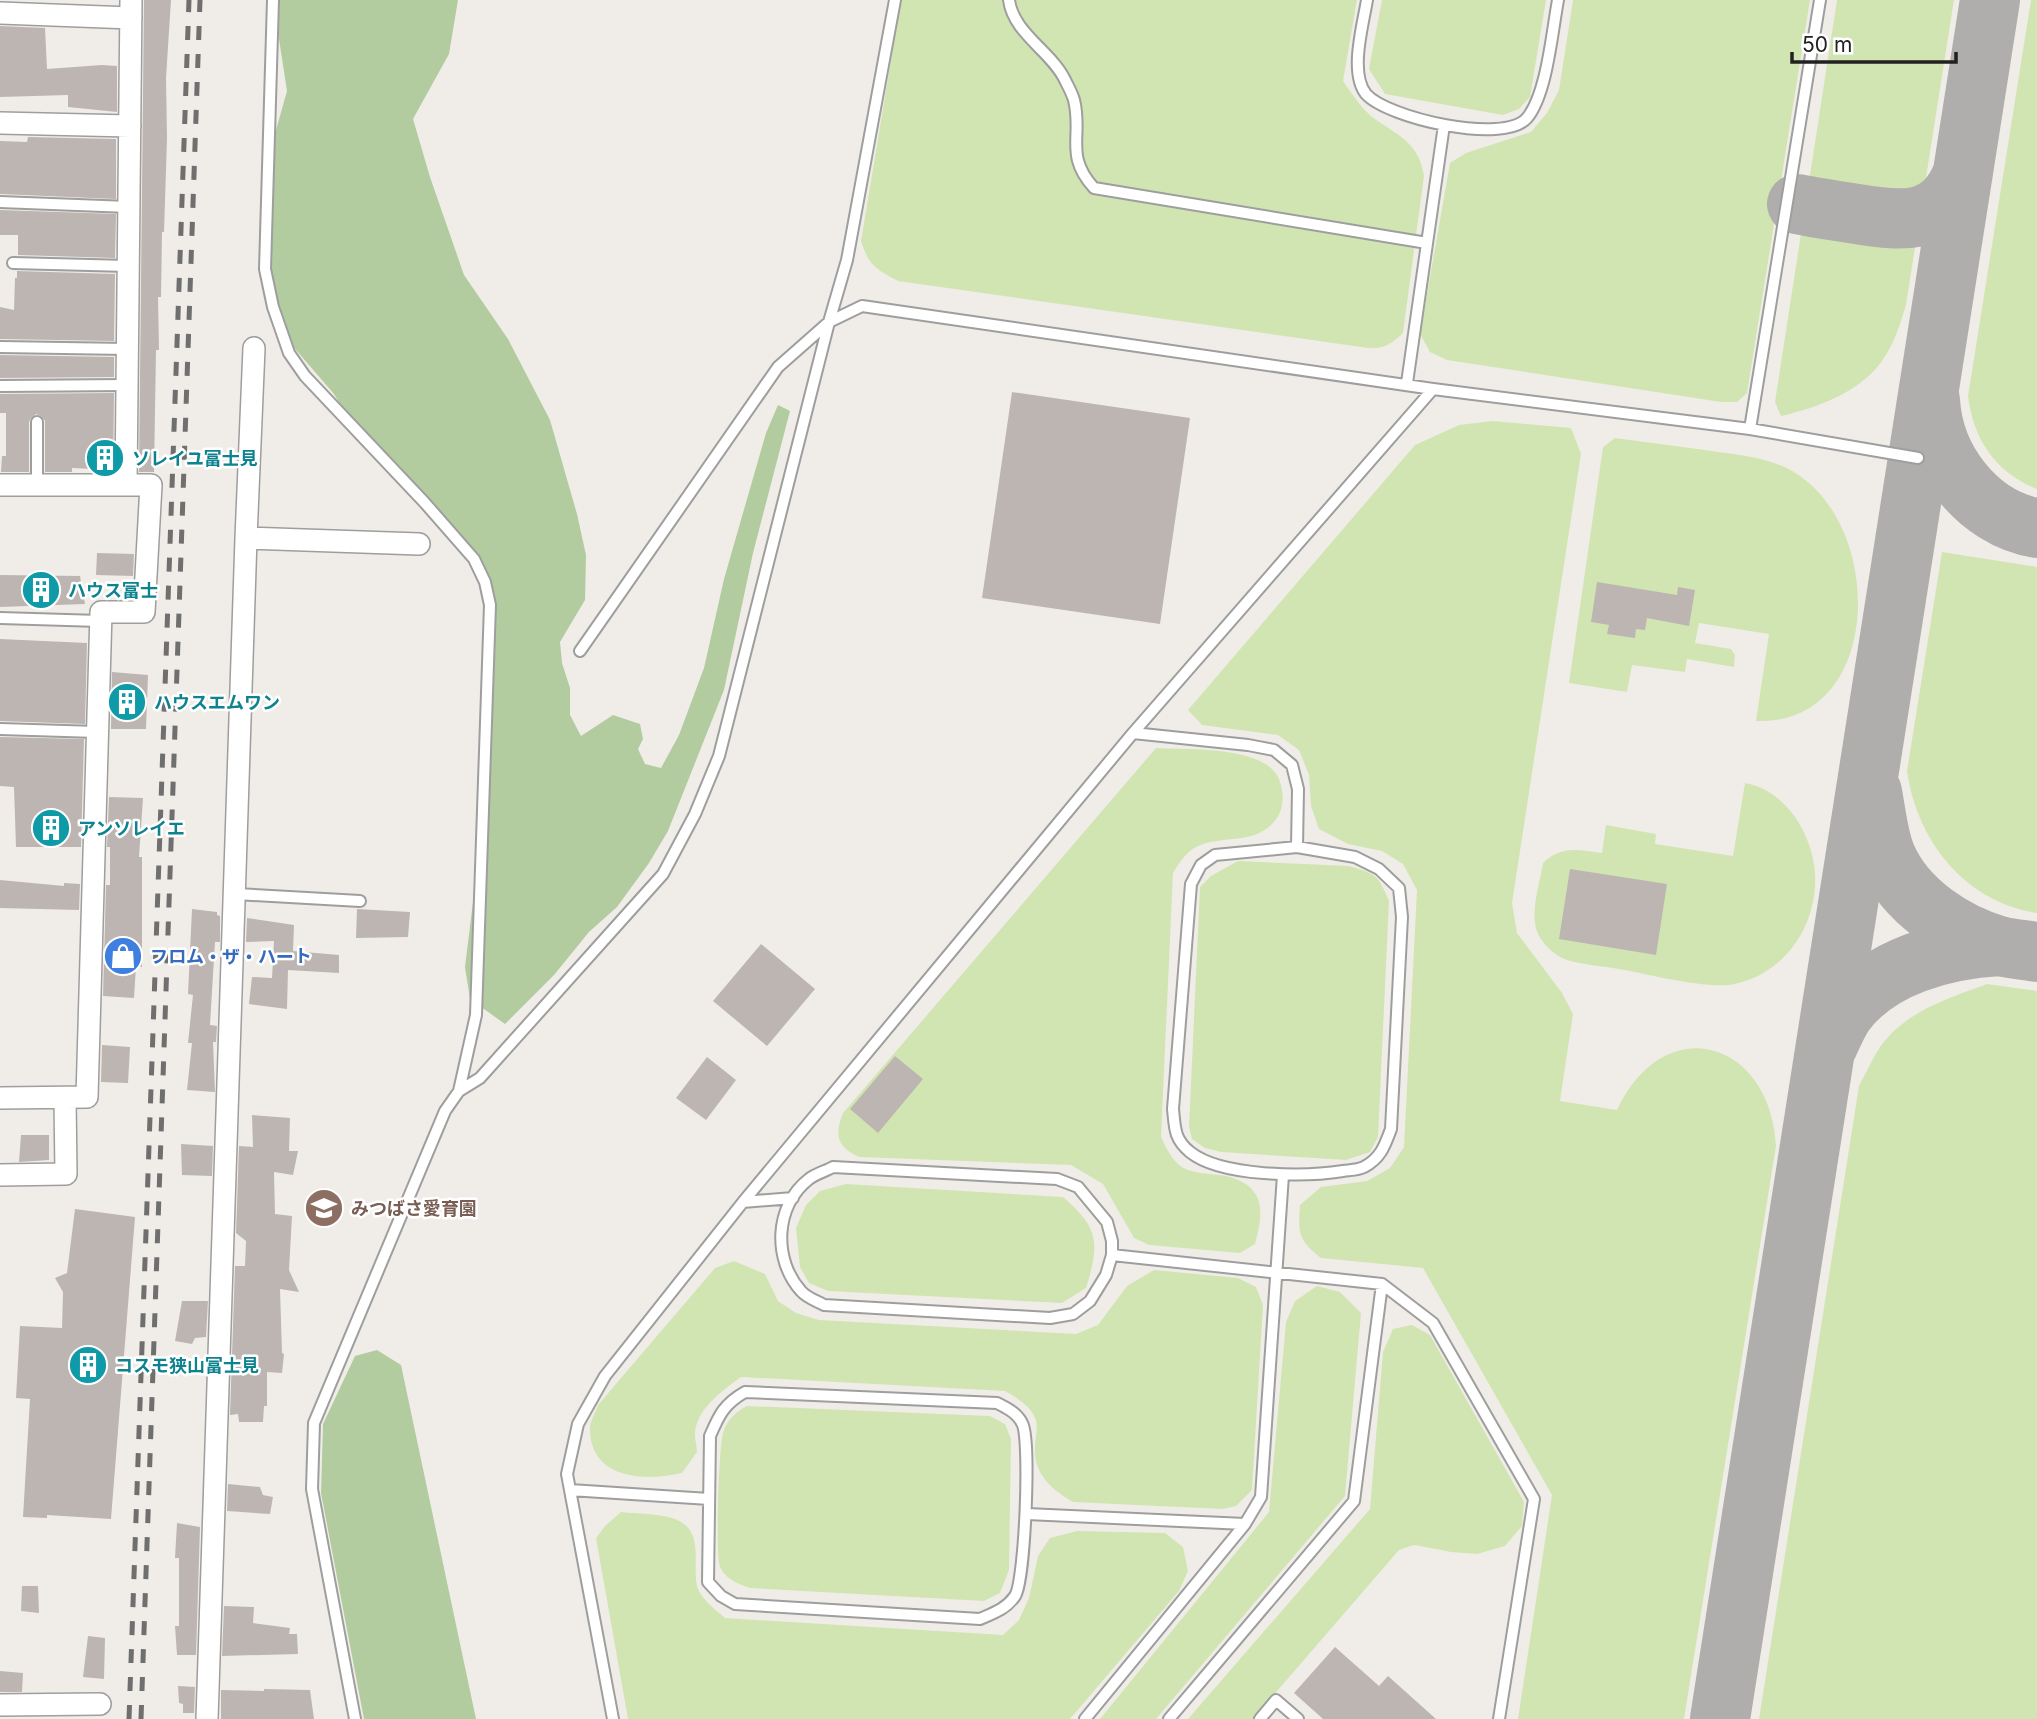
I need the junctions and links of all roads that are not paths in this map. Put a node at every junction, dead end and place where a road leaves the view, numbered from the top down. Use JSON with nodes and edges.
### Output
{"nodes":[{"id":1,"x":273,"y":0,"type":"edge"},
{"id":2,"x":895,"y":0,"type":"edge"},
{"id":3,"x":1009,"y":0,"type":"edge"},
{"id":4,"x":1367,"y":0,"type":"edge"},
{"id":5,"x":1558,"y":0,"type":"edge"},
{"id":6,"x":1820,"y":0,"type":"edge"},
{"id":7,"x":65,"y":8,"type":"edge"},
{"id":8,"x":131,"y":9,"type":"edge"},
{"id":9,"x":0,"y":13,"type":"edge"},
{"id":10,"x":0,"y":123,"type":"edge"},
{"id":11,"x":130,"y":125,"type":"junction"},
{"id":12,"x":1444,"y":125,"type":"junction"},
{"id":13,"x":0,"y":202,"type":"edge"},
{"id":14,"x":129,"y":207,"type":"junction"},
{"id":15,"x":1427,"y":243,"type":"junction"},
{"id":16,"x":13,"y":263,"type":"dead end"},
{"id":17,"x":128,"y":266,"type":"junction"},
{"id":18,"x":829,"y":322,"type":"junction"},
{"id":19,"x":0,"y":347,"type":"edge"},
{"id":20,"x":254,"y":348,"type":"dead end"},
{"id":21,"x":127,"y":349,"type":"junction"},
{"id":22,"x":1407,"y":383,"type":"junction"},
{"id":23,"x":0,"y":386,"type":"edge"},
{"id":24,"x":127,"y":386,"type":"junction"},
{"id":25,"x":1433,"y":389,"type":"junction"},
{"id":26,"x":37,"y":422,"type":"dead end"},
{"id":27,"x":1750,"y":429,"type":"junction"},
{"id":28,"x":1918,"y":458,"type":"dead end"},
{"id":29,"x":0,"y":485,"type":"edge"},
{"id":30,"x":37,"y":485,"type":"junction"},
{"id":31,"x":126,"y":485,"type":"junction"},
{"id":32,"x":246,"y":538,"type":"junction"},
{"id":33,"x":419,"y":544,"type":"dead end"},
{"id":34,"x":0,"y":618,"type":"edge"},
{"id":35,"x":100,"y":621,"type":"junction"},
{"id":36,"x":580,"y":651,"type":"dead end"},
{"id":37,"x":0,"y":729,"type":"edge"},
{"id":38,"x":97,"y":732,"type":"junction"},
{"id":39,"x":1133,"y":733,"type":"junction"},
{"id":40,"x":1297,"y":847,"type":"junction"},
{"id":41,"x":236,"y":894,"type":"junction"},
{"id":42,"x":360,"y":901,"type":"dead end"},
{"id":43,"x":459,"y":1091,"type":"junction"},
{"id":44,"x":0,"y":1098,"type":"edge"},
{"id":45,"x":65,"y":1098,"type":"junction"},
{"id":46,"x":0,"y":1175,"type":"edge"},
{"id":47,"x":1283,"y":1175,"type":"junction"},
{"id":48,"x":793,"y":1198,"type":"junction"},
{"id":49,"x":743,"y":1202,"type":"junction"},
{"id":50,"x":1112,"y":1255,"type":"junction"},
{"id":51,"x":1277,"y":1272,"type":"junction"},
{"id":52,"x":1382,"y":1284,"type":"junction"},
{"id":53,"x":570,"y":1490,"type":"junction"},
{"id":54,"x":709,"y":1499,"type":"junction"},
{"id":55,"x":1027,"y":1514,"type":"junction"},
{"id":56,"x":1245,"y":1524,"type":"junction"},
{"id":57,"x":100,"y":1704,"type":"dead end"},
{"id":58,"x":0,"y":1705,"type":"edge"},
{"id":59,"x":207,"y":1719,"type":"edge"},
{"id":60,"x":355,"y":1719,"type":"edge"},
{"id":61,"x":613,"y":1719,"type":"edge"},
{"id":62,"x":1085,"y":1719,"type":"edge"},
{"id":63,"x":1169,"y":1719,"type":"edge"},
{"id":64,"x":1260,"y":1719,"type":"edge"},
{"id":65,"x":1298,"y":1719,"type":"edge"},
{"id":66,"x":1499,"y":1719,"type":"edge"}],
"edges":[{"from":1,"to":43,"type":"lane"},
{"from":2,"to":18,"type":"lane"},
{"from":3,"to":15,"type":"lane"},
{"from":4,"to":12,"type":"lane"},
{"from":5,"to":12,"type":"lane"},
{"from":6,"to":27,"type":"lane"},
{"from":7,"to":8,"type":"street"},
{"from":7,"to":9,"type":"street"},
{"from":8,"to":11,"type":"street"},
{"from":10,"to":11,"type":"street"},
{"from":11,"to":14,"type":"street"},
{"from":12,"to":15,"type":"lane"},
{"from":13,"to":14,"type":"lane"},
{"from":14,"to":17,"type":"street"},
{"from":15,"to":22,"type":"lane"},
{"from":16,"to":17,"type":"lane"},
{"from":17,"to":21,"type":"street"},
{"from":18,"to":22,"type":"lane"},
{"from":18,"to":36,"type":"lane"},
{"from":18,"to":43,"type":"lane"},
{"from":19,"to":21,"type":"lane"},
{"from":20,"to":32,"type":"street"},
{"from":21,"to":24,"type":"street"},
{"from":22,"to":25,"type":"lane"},
{"from":23,"to":24,"type":"lane"},
{"from":24,"to":31,"type":"street"},
{"from":25,"to":27,"type":"lane"},
{"from":25,"to":39,"type":"lane"},
{"from":26,"to":30,"type":"lane"},
{"from":27,"to":28,"type":"lane"},
{"from":29,"to":30,"type":"street"},
{"from":30,"to":31,"type":"street"},
{"from":31,"to":35,"type":"street"},
{"from":32,"to":33,"type":"street"},
{"from":32,"to":41,"type":"street"},
{"from":34,"to":35,"type":"lane"},
{"from":35,"to":38,"type":"street"},
{"from":37,"to":38,"type":"lane"},
{"from":38,"to":45,"type":"street"},
{"from":39,"to":40,"type":"lane"},
{"from":39,"to":49,"type":"lane"},
{"from":40,"to":47,"type":"lane"},
{"from":40,"to":47,"type":"lane"},
{"from":41,"to":42,"type":"lane"},
{"from":41,"to":59,"type":"street"},
{"from":43,"to":60,"type":"lane"},
{"from":44,"to":45,"type":"street"},
{"from":45,"to":46,"type":"street"},
{"from":47,"to":51,"type":"lane"},
{"from":48,"to":49,"type":"lane"},
{"from":48,"to":50,"type":"lane"},
{"from":48,"to":50,"type":"lane"},
{"from":49,"to":53,"type":"lane"},
{"from":50,"to":51,"type":"lane"},
{"from":51,"to":52,"type":"lane"},
{"from":51,"to":56,"type":"lane"},
{"from":52,"to":63,"type":"lane"},
{"from":52,"to":66,"type":"lane"},
{"from":53,"to":54,"type":"lane"},
{"from":53,"to":61,"type":"lane"},
{"from":54,"to":55,"type":"lane"},
{"from":54,"to":55,"type":"lane"},
{"from":55,"to":56,"type":"lane"},
{"from":56,"to":62,"type":"lane"},
{"from":57,"to":58,"type":"street"},
{"from":64,"to":65,"type":"lane"}]}
